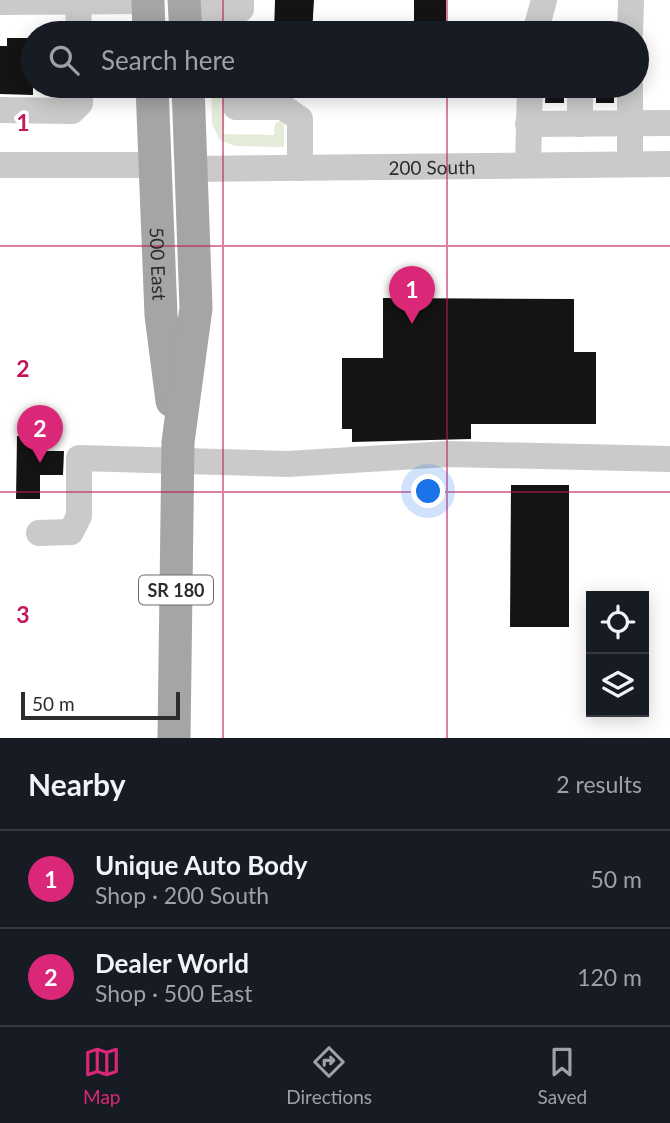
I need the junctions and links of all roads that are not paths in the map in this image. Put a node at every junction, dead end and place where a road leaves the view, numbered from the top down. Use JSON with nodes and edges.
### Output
{"nodes":[{"id":1,"x":148,"y":0,"type":"edge"},
{"id":2,"x":544,"y":0,"type":"edge"},
{"id":3,"x":631,"y":0,"type":"edge"},
{"id":4,"x":0,"y":2,"type":"edge"},
{"id":5,"x":78,"y":2,"type":"junction"},
{"id":6,"x":240,"y":14,"type":"edge"},
{"id":7,"x":185,"y":15,"type":"edge"},
{"id":8,"x":79,"y":21,"type":"edge"},
{"id":9,"x":149,"y":21,"type":"edge"},
{"id":10,"x":538,"y":21,"type":"edge"},
{"id":11,"x":631,"y":21,"type":"edge"},
{"id":12,"x":80,"y":98,"type":"edge"},
{"id":13,"x":153,"y":98,"type":"edge"},
{"id":14,"x":189,"y":98,"type":"edge"},
{"id":15,"x":236,"y":98,"type":"edge"},
{"id":16,"x":529,"y":98,"type":"edge"},
{"id":17,"x":580,"y":98,"type":"edge"},
{"id":18,"x":630,"y":98,"type":"edge"},
{"id":19,"x":0,"y":110,"type":"edge"},
{"id":20,"x":630,"y":123,"type":"junction"},
{"id":21,"x":670,"y":123,"type":"edge"},
{"id":22,"x":528,"y":124,"type":"junction"},
{"id":23,"x":580,"y":124,"type":"junction"},
{"id":24,"x":630,"y":164,"type":"junction"},
{"id":25,"x":670,"y":164,"type":"edge"},
{"id":26,"x":0,"y":165,"type":"edge"},
{"id":27,"x":156,"y":165,"type":"junction"},
{"id":28,"x":528,"y":165,"type":"junction"},
{"id":29,"x":300,"y":168,"type":"junction"},
{"id":30,"x":192,"y":169,"type":"junction"},
{"id":31,"x":178,"y":452,"type":"junction"},
{"id":32,"x":670,"y":458,"type":"edge"},
{"id":33,"x":39,"y":533,"type":"dead end"},
{"id":34,"x":174,"y":738,"type":"edge"}],
"edges":[{"from":1,"to":5,"type":"street"},
{"from":1,"to":9,"type":"main road"},
{"from":2,"to":10,"type":"street"},
{"from":3,"to":11,"type":"street"},
{"from":4,"to":5,"type":"street"},
{"from":5,"to":8,"type":"street"},
{"from":6,"to":7,"type":"street"},
{"from":12,"to":19,"type":"street"},
{"from":13,"to":27,"type":"main road","name":"500 East","number":"SR 180"},
{"from":14,"to":30,"type":"main road","name":"500 East","number":"SR 180"},
{"from":15,"to":29,"type":"street"},
{"from":16,"to":22,"type":"street"},
{"from":17,"to":23,"type":"street"},
{"from":18,"to":20,"type":"street"},
{"from":20,"to":21,"type":"street"},
{"from":20,"to":23,"type":"street"},
{"from":20,"to":24,"type":"street"},
{"from":22,"to":23,"type":"street"},
{"from":22,"to":28,"type":"street"},
{"from":24,"to":25,"type":"street","name":"200 South"},
{"from":24,"to":28,"type":"street","name":"200 South"},
{"from":26,"to":27,"type":"street"},
{"from":27,"to":31,"type":"main road","name":"500 East","number":"SR 180"},
{"from":28,"to":29,"type":"street","name":"200 South"},
{"from":29,"to":30,"type":"street","name":"200 South"},
{"from":30,"to":31,"type":"main road","name":"500 East","number":"SR 180"},
{"from":31,"to":32,"type":"street"},
{"from":31,"to":33,"type":"street"},
{"from":31,"to":34,"type":"main road","name":"500 East","number":"SR 180"}]}
